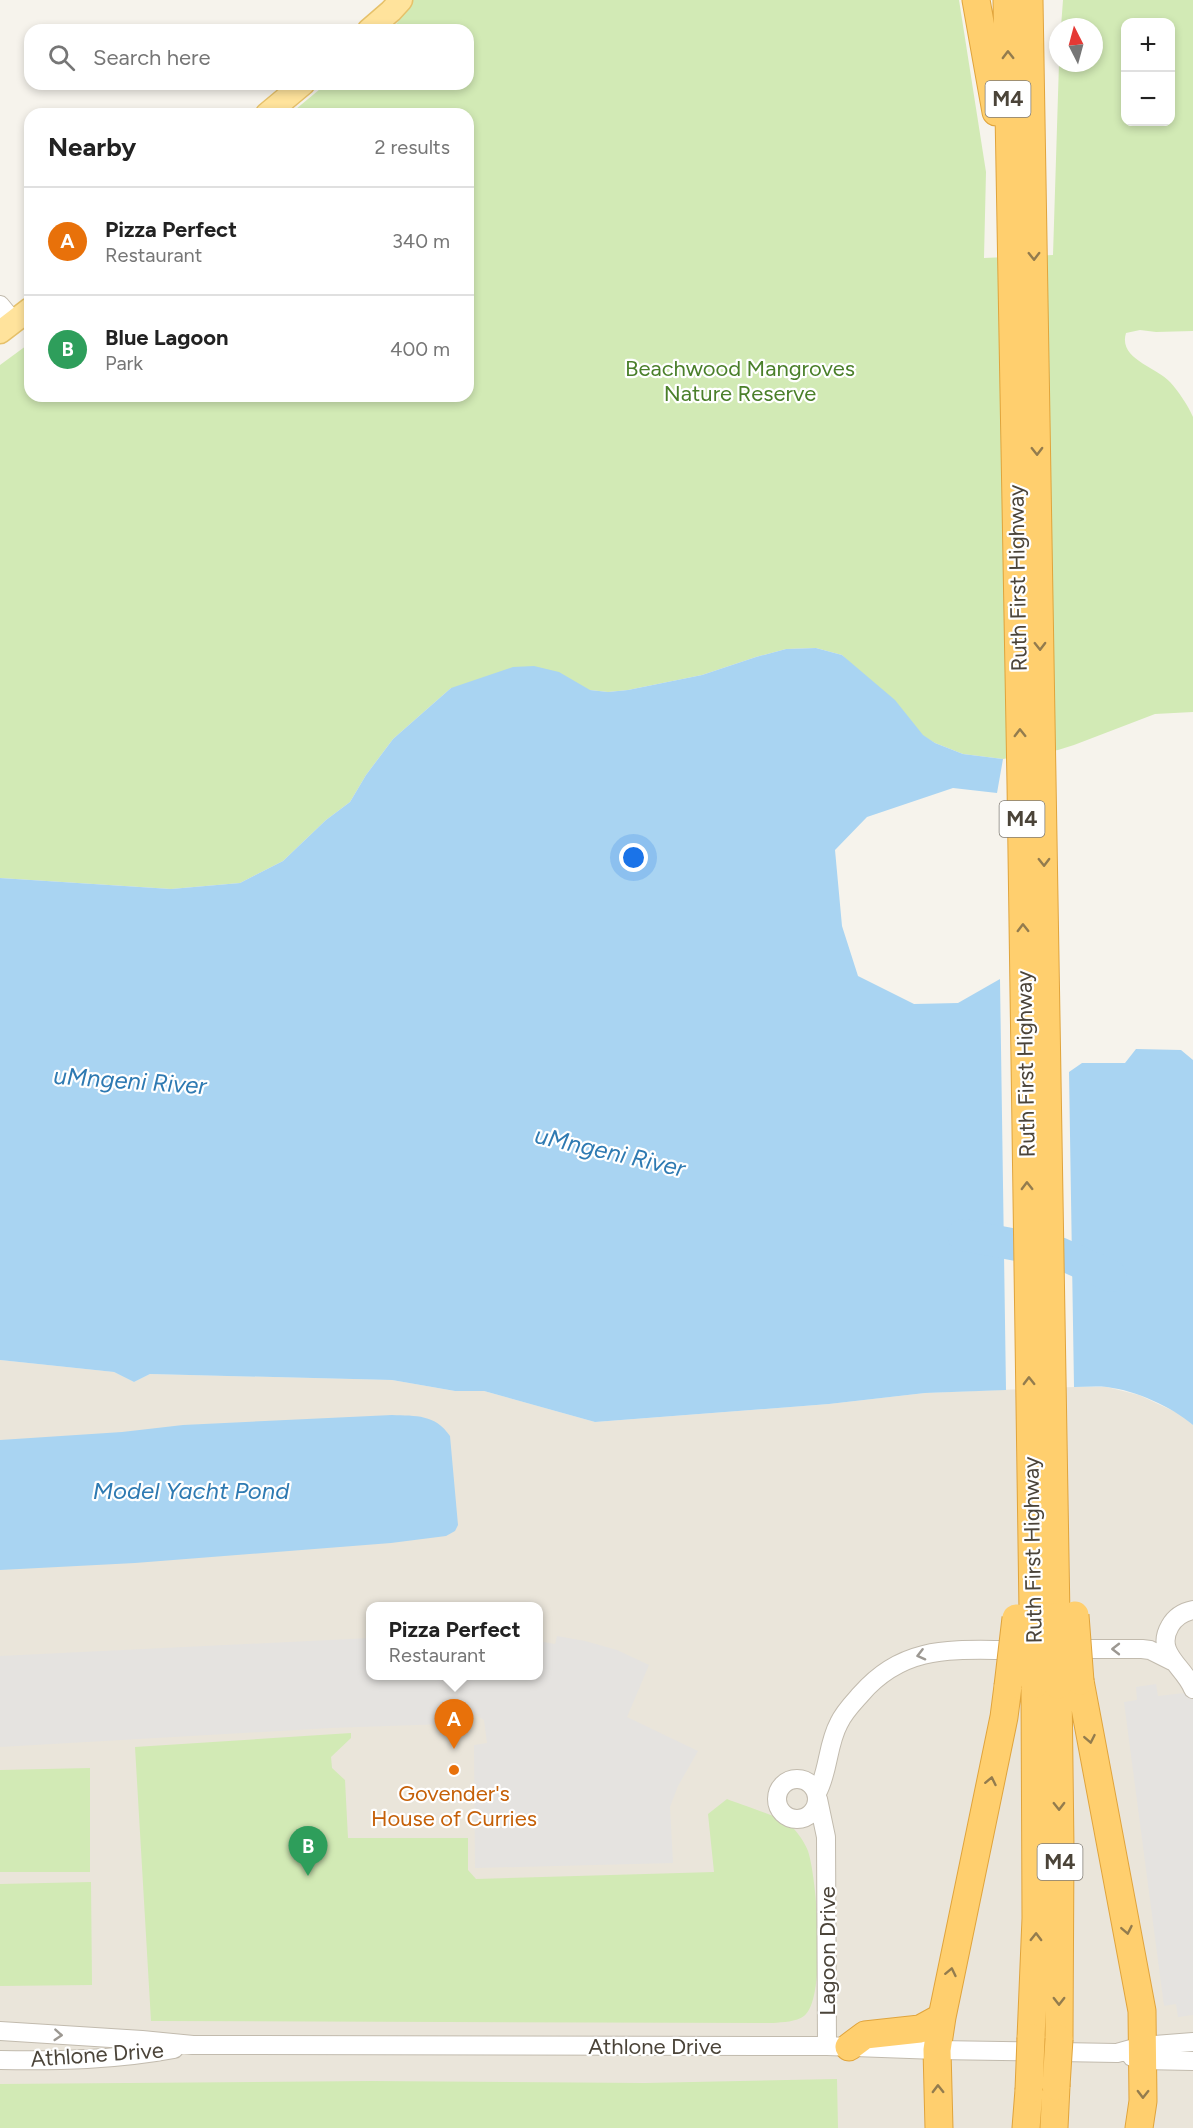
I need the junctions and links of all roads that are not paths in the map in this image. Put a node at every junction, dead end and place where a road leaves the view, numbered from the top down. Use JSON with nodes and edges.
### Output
{"nodes":[{"id":1,"x":401,"y":0,"type":"edge"},
{"id":2,"x":976,"y":0,"type":"edge"},
{"id":3,"x":1007,"y":0,"type":"edge"},
{"id":4,"x":1029,"y":0,"type":"edge"},
{"id":5,"x":1044,"y":0,"type":"edge"},
{"id":6,"x":376,"y":24,"type":"edge"},
{"id":7,"x":296,"y":90,"type":"edge"},
{"id":8,"x":274,"y":108,"type":"edge"},
{"id":9,"x":1021,"y":190,"type":"junction"},
{"id":10,"x":1045,"y":1447,"type":"junction"},
{"id":11,"x":1193,"y":1610,"type":"edge"},
{"id":12,"x":1045,"y":1615,"type":"junction"},
{"id":13,"x":1172,"y":1660,"type":"junction"},
{"id":14,"x":1057,"y":1683,"type":"junction"},
{"id":15,"x":1193,"y":1689,"type":"edge"},
{"id":16,"x":817,"y":1796,"type":"junction"},
{"id":17,"x":798,"y":1820,"type":"junction"},
{"id":18,"x":826,"y":1856,"type":"junction"},
{"id":19,"x":942,"y":2017,"type":"junction"},
{"id":20,"x":0,"y":2031,"type":"edge"},
{"id":21,"x":1193,"y":2042,"type":"edge"},
{"id":22,"x":193,"y":2045,"type":"junction"},
{"id":23,"x":838,"y":2046,"type":"junction"},
{"id":24,"x":937,"y":2050,"type":"junction"},
{"id":25,"x":1134,"y":2053,"type":"junction"},
{"id":26,"x":0,"y":2060,"type":"edge"},
{"id":27,"x":1193,"y":2061,"type":"edge"},
{"id":28,"x":939,"y":2128,"type":"edge"},
{"id":29,"x":1026,"y":2128,"type":"edge"},
{"id":30,"x":1054,"y":2128,"type":"edge"},
{"id":31,"x":1138,"y":2128,"type":"edge"}],
"edges":[{"from":1,"to":6,"type":"main road"},
{"from":2,"to":9,"type":"highway"},
{"from":9,"to":3,"type":"highway","name":"Ruth First Highway","number":"M4","one_way":true},
{"from":4,"to":9,"type":"highway","name":"Ruth First Highway","number":"M4"},
{"from":5,"to":9,"type":"highway"},
{"from":7,"to":8,"type":"main road"},
{"from":9,"to":10,"type":"highway","name":"Ruth First Highway","number":"M4"},
{"from":10,"to":12,"type":"highway","name":"Ruth First Highway","number":"M4"},
{"from":10,"to":12,"type":"highway"},
{"from":11,"to":13,"type":"street"},
{"from":12,"to":14,"type":"highway","name":"Ruth First Highway","number":"M4","bridge":true},
{"from":19,"to":12,"type":"highway","one_way":true,"bridge":true},
{"from":13,"to":15,"type":"street"},
{"from":13,"to":16,"type":"street","one_way":true},
{"from":14,"to":25,"type":"highway","one_way":true},
{"from":29,"to":14,"type":"highway","name":"Ruth First Highway","number":"M4","one_way":true,"bridge":true},
{"from":14,"to":30,"type":"highway","name":"Ruth First Highway","number":"M4","one_way":true,"bridge":true},
{"from":16,"to":17,"type":"street"},
{"from":16,"to":17,"type":"street"},
{"from":16,"to":18,"type":"street","name":"Lagoon Drive"},
{"from":17,"to":18,"type":"street","name":"Lagoon Drive"},
{"from":18,"to":23,"type":"street","name":"Lagoon Drive"},
{"from":19,"to":23,"type":"highway"},
{"from":19,"to":24,"type":"highway"},
{"from":20,"to":22,"type":"street","name":"Athlone Drive","one_way":true},
{"from":21,"to":25,"type":"street","name":"Athlone Drive"},
{"from":22,"to":23,"type":"street","name":"Athlone Drive"},
{"from":22,"to":26,"type":"street","name":"Athlone Drive"},
{"from":23,"to":24,"type":"street","name":"Athlone Drive"},
{"from":24,"to":25,"type":"street","name":"Athlone Drive"},
{"from":28,"to":24,"type":"highway","one_way":true},
{"from":25,"to":27,"type":"street","name":"Athlone Drive"},
{"from":25,"to":31,"type":"highway","one_way":true}]}
